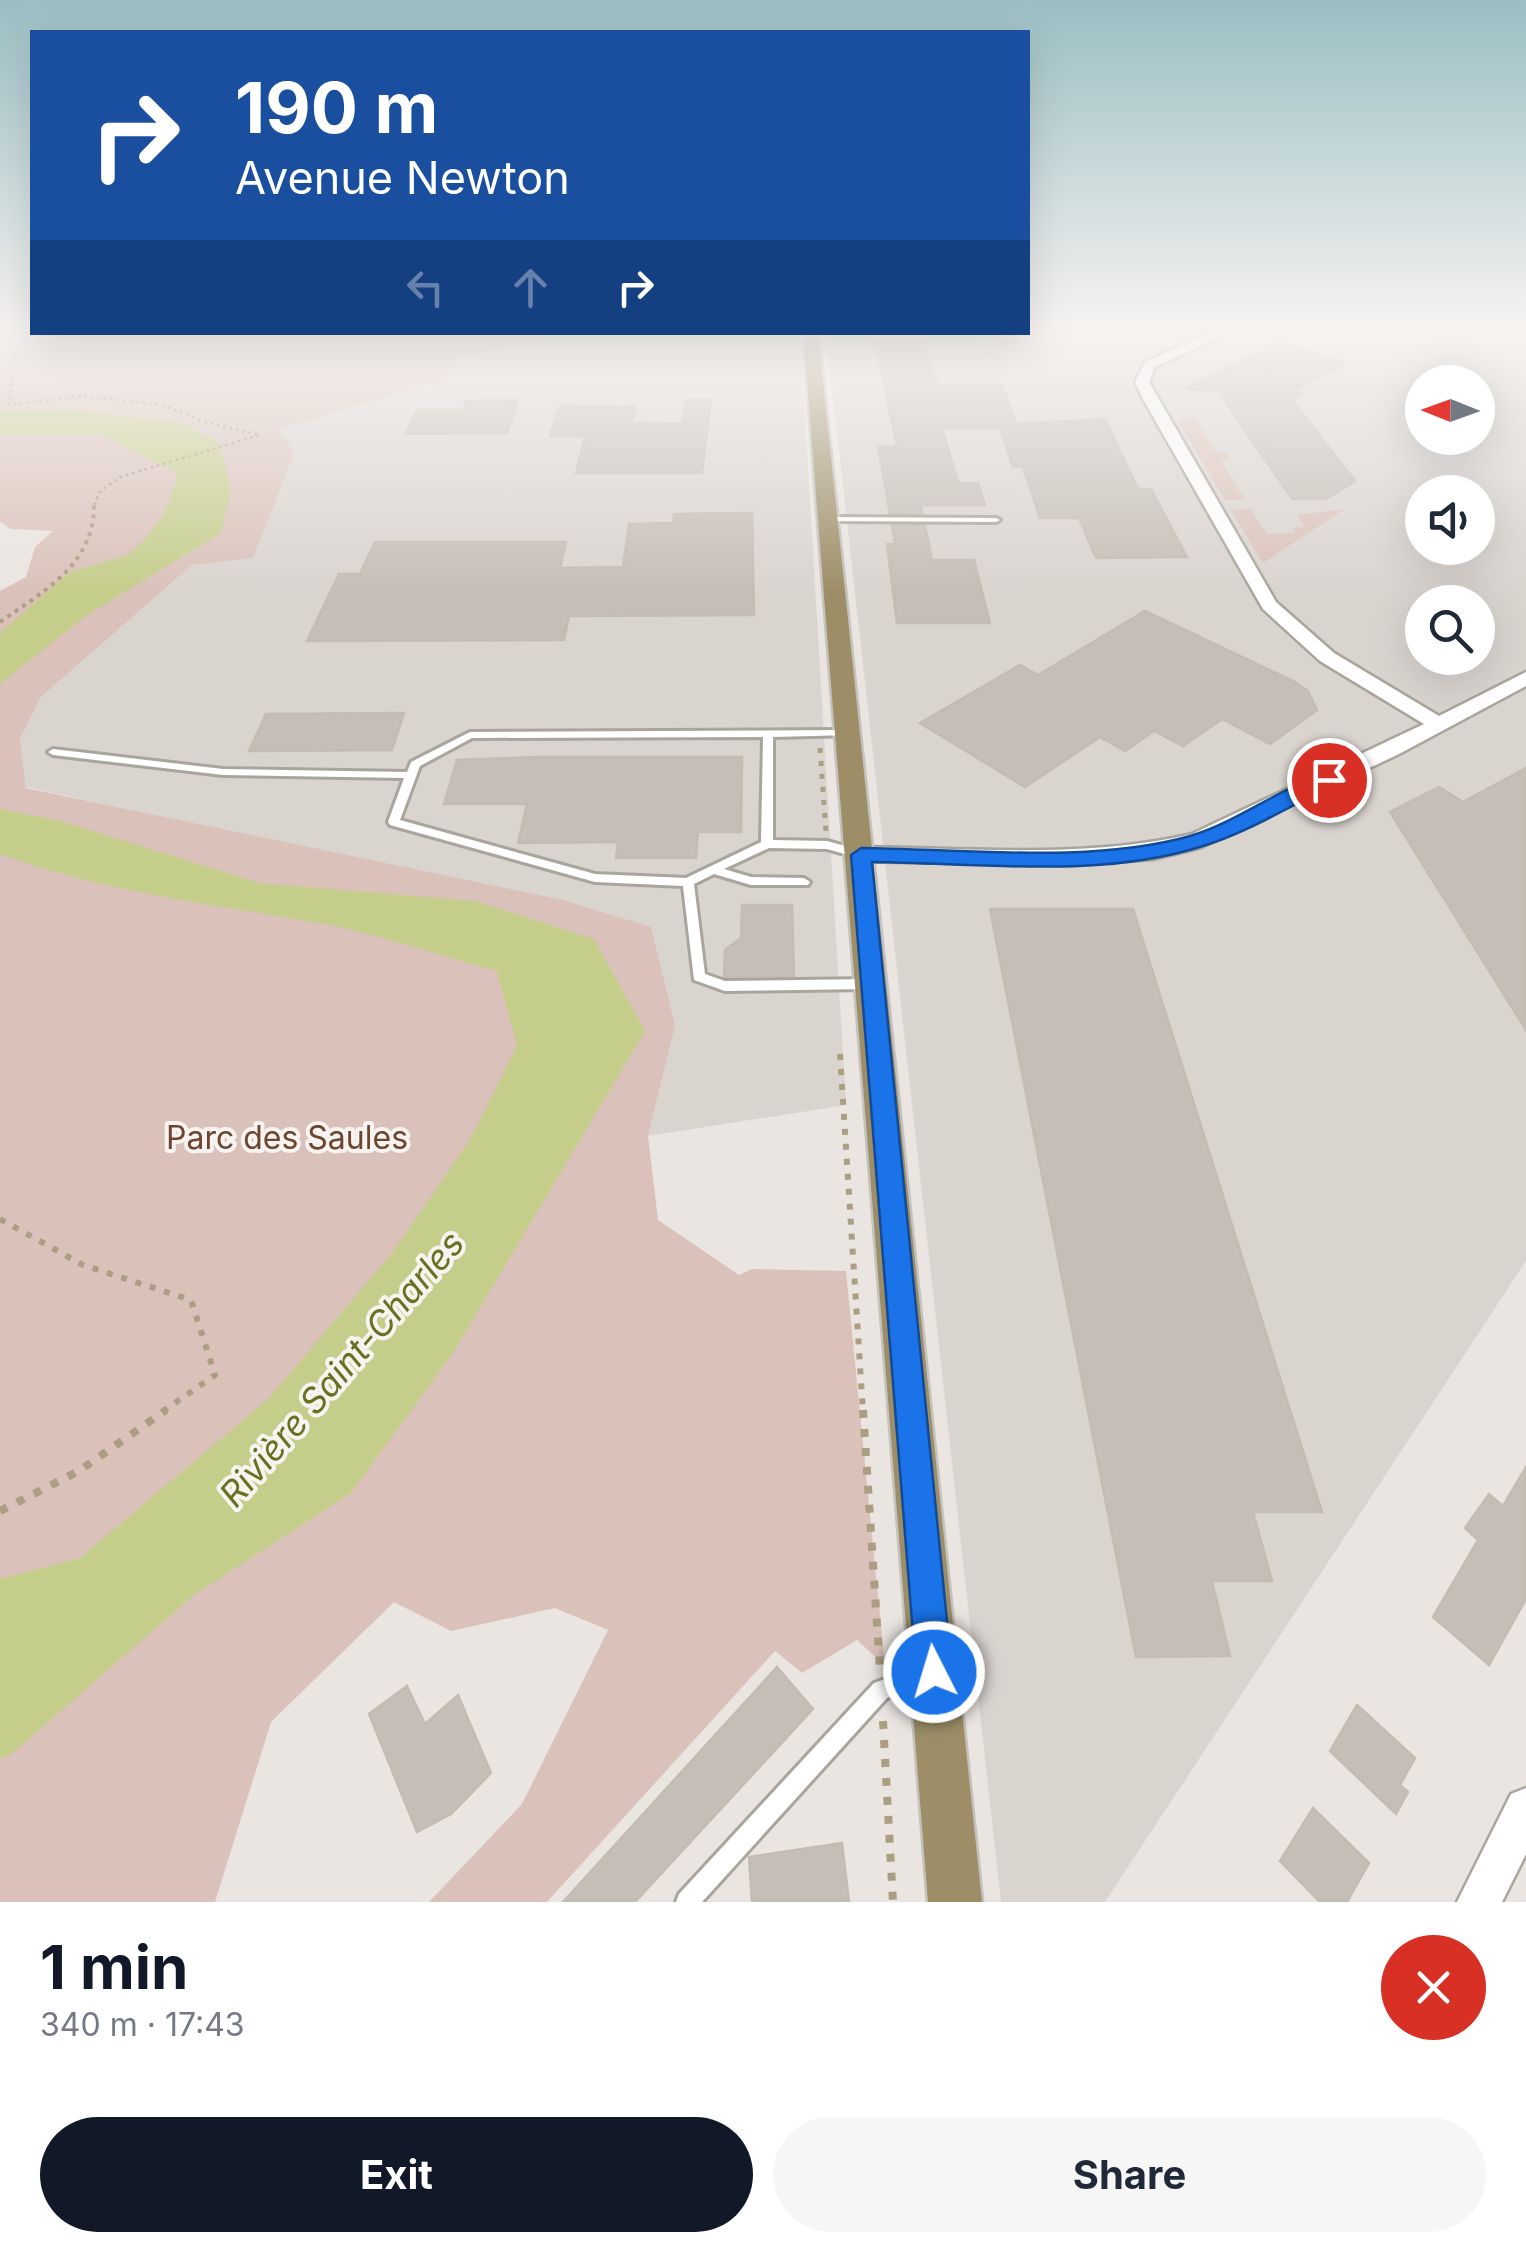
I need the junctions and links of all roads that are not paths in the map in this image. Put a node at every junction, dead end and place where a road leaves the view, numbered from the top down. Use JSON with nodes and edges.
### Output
{"nodes":[{"id":1,"x":818,"y":416,"type":"edge"},
{"id":2,"x":1160,"y":416,"type":"edge"},
{"id":3,"x":828,"y":518,"type":"junction"},
{"id":4,"x":996,"y":520,"type":"dead end"},
{"id":5,"x":1526,"y":678,"type":"edge"},
{"id":6,"x":1440,"y":724,"type":"junction"},
{"id":7,"x":768,"y":734,"type":"junction"},
{"id":8,"x":834,"y":742,"type":"junction"},
{"id":9,"x":53,"y":752,"type":"dead end"},
{"id":10,"x":411,"y":775,"type":"junction"},
{"id":11,"x":767,"y":844,"type":"junction"},
{"id":12,"x":861,"y":855,"type":"junction"},
{"id":13,"x":714,"y":870,"type":"junction"},
{"id":14,"x":688,"y":882,"type":"junction"},
{"id":15,"x":804,"y":882,"type":"dead end"},
{"id":16,"x":874,"y":984,"type":"junction"},
{"id":17,"x":934,"y":1672,"type":"junction"},
{"id":18,"x":1526,"y":1809,"type":"edge"},
{"id":19,"x":688,"y":1901,"type":"edge"},
{"id":20,"x":954,"y":1902,"type":"edge"},
{"id":21,"x":1480,"y":1902,"type":"edge"}],
"edges":[{"from":1,"to":3,"type":"main road"},
{"from":2,"to":6,"type":"street"},
{"from":3,"to":4,"type":"lane"},
{"from":3,"to":8,"type":"main road"},
{"from":5,"to":6,"type":"street"},
{"from":6,"to":12,"type":"street"},
{"from":7,"to":8,"type":"lane"},
{"from":7,"to":10,"type":"lane"},
{"from":7,"to":11,"type":"lane"},
{"from":8,"to":12,"type":"main road"},
{"from":9,"to":10,"type":"lane"},
{"from":10,"to":14,"type":"lane"},
{"from":11,"to":12,"type":"lane"},
{"from":11,"to":13,"type":"lane"},
{"from":12,"to":16,"type":"main road"},
{"from":13,"to":14,"type":"lane"},
{"from":13,"to":15,"type":"lane"},
{"from":14,"to":16,"type":"lane"},
{"from":16,"to":17,"type":"main road"},
{"from":17,"to":19,"type":"lane"},
{"from":17,"to":20,"type":"main road"},
{"from":18,"to":21,"type":"street"}]}
